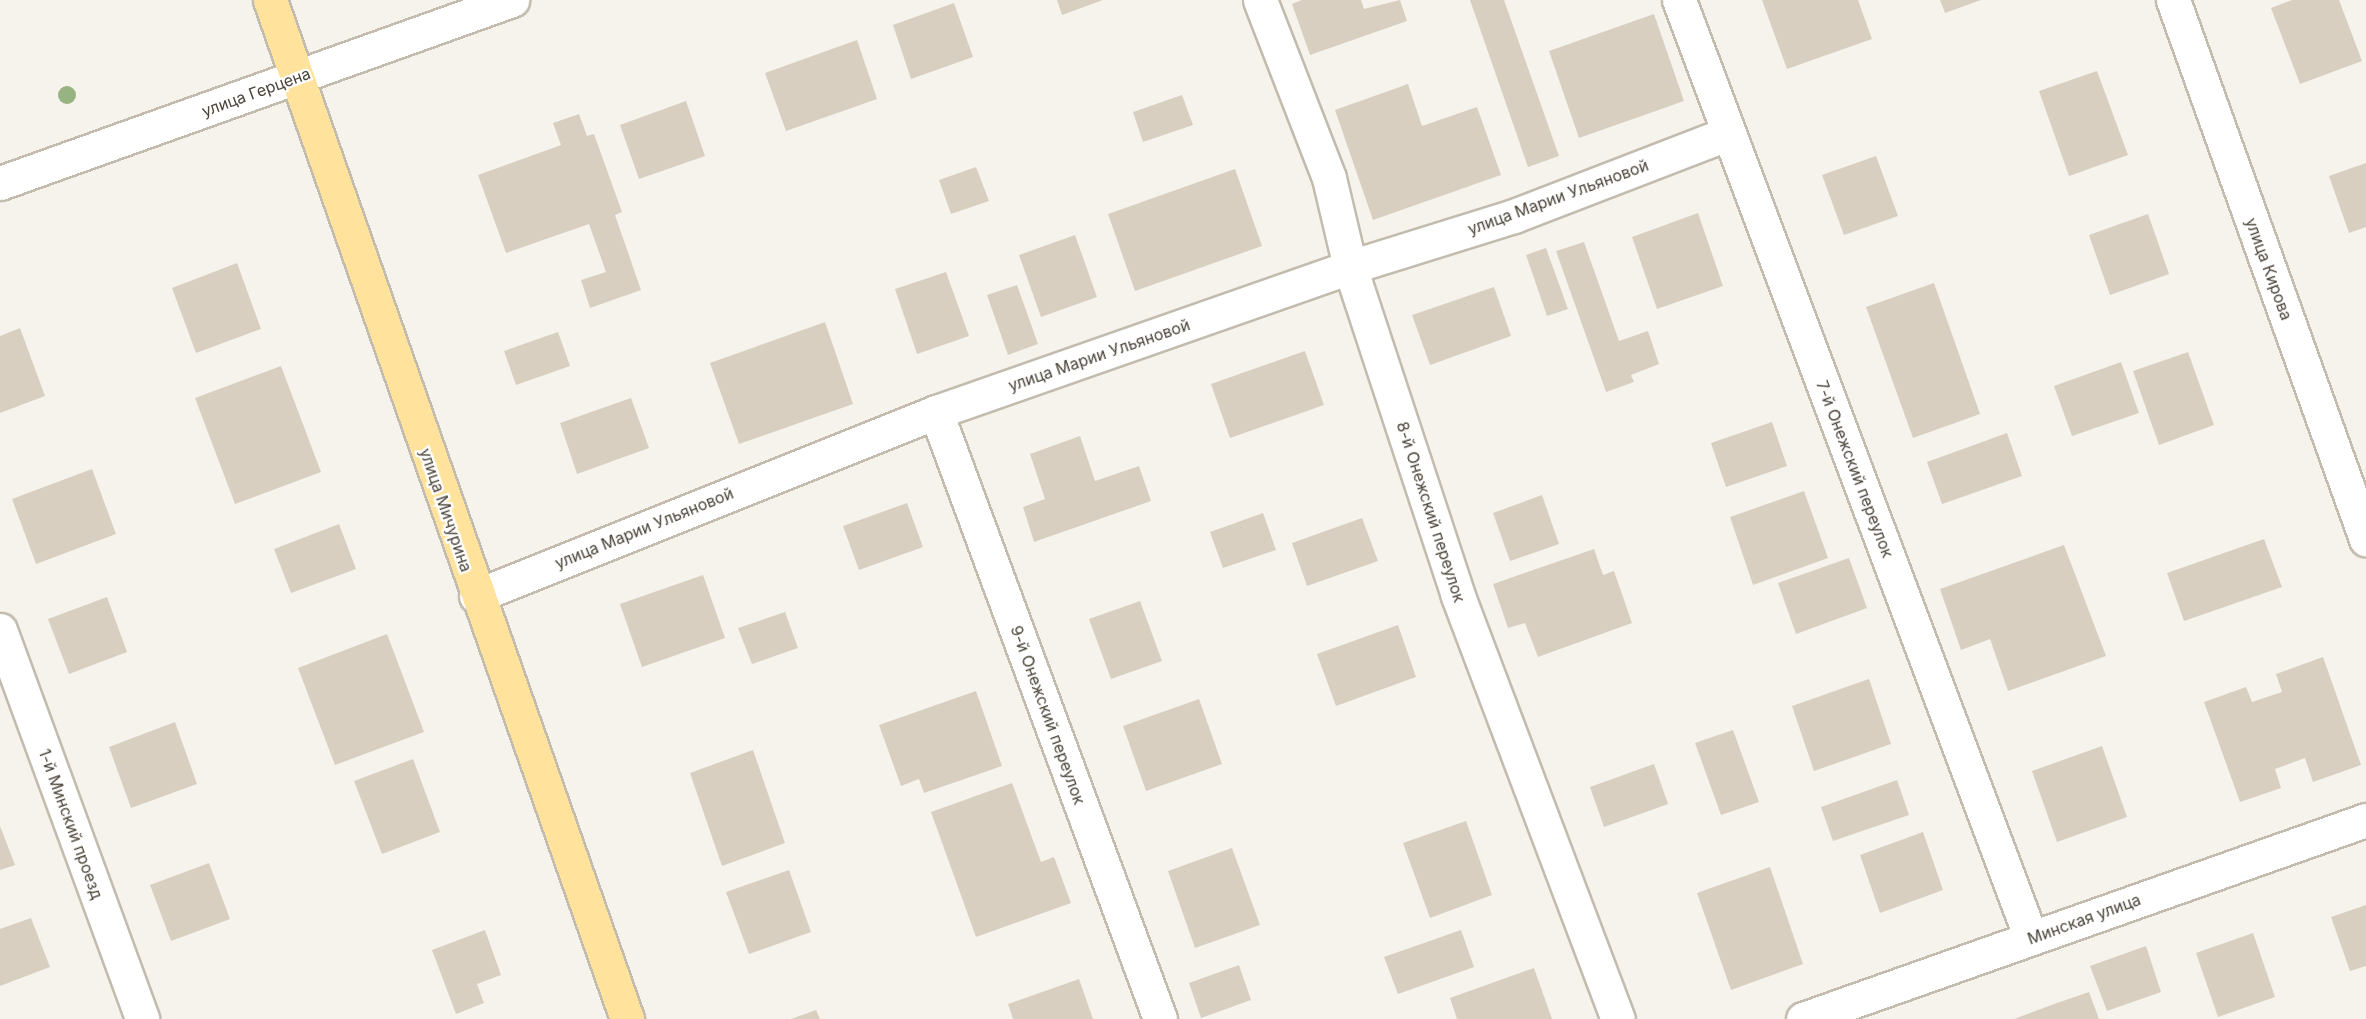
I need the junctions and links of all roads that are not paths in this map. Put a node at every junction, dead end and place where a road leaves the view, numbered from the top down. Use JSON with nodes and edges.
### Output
{"nodes":[{"id":1,"x":270,"y":0,"type":"edge"},
{"id":2,"x":512,"y":0,"type":"edge"},
{"id":3,"x":1260,"y":0,"type":"edge"},
{"id":4,"x":1678,"y":0,"type":"edge"},
{"id":5,"x":2173,"y":0,"type":"edge"},
{"id":6,"x":296,"y":78,"type":"junction"},
{"id":7,"x":1729,"y":133,"type":"junction"},
{"id":8,"x":0,"y":183,"type":"edge"},
{"id":9,"x":1350,"y":267,"type":"junction"},
{"id":10,"x":936,"y":412,"type":"junction"},
{"id":11,"x":2366,"y":539,"type":"edge"},
{"id":12,"x":476,"y":596,"type":"junction"},
{"id":13,"x":0,"y":630,"type":"edge"},
{"id":14,"x":2366,"y":820,"type":"edge"},
{"id":15,"x":2031,"y":938,"type":"junction"},
{"id":16,"x":142,"y":1019,"type":"edge"},
{"id":17,"x":627,"y":1019,"type":"edge"},
{"id":18,"x":1160,"y":1019,"type":"edge"},
{"id":19,"x":1618,"y":1019,"type":"edge"},
{"id":20,"x":1803,"y":1019,"type":"edge"}],
"edges":[{"from":1,"to":6,"type":"main road","name":"улица Мичурина"},
{"from":2,"to":6,"type":"street","name":"улица Герцена"},
{"from":3,"to":9,"type":"street","name":"8-й Онежский переулок"},
{"from":4,"to":7,"type":"street","name":"7-й Онежский переулок"},
{"from":5,"to":11,"type":"street","name":"улица Кирова"},
{"from":6,"to":8,"type":"street","name":"улица Герцена"},
{"from":6,"to":12,"type":"main road","name":"улица Мичурина"},
{"from":7,"to":9,"type":"street","name":"улица Марии Ульяновой"},
{"from":7,"to":15,"type":"street","name":"7-й Онежский переулок"},
{"from":9,"to":10,"type":"street","name":"улица Марии Ульяновой"},
{"from":9,"to":19,"type":"street","name":"8-й Онежский переулок"},
{"from":10,"to":12,"type":"street","name":"улица Марии Ульяновой"},
{"from":10,"to":18,"type":"street","name":"9-й Онежский переулок"},
{"from":12,"to":17,"type":"main road","name":"улица Мичурина"},
{"from":13,"to":16,"type":"street","name":"1-й Минский проезд"},
{"from":14,"to":15,"type":"street","name":"Минская улица"},
{"from":15,"to":20,"type":"street","name":"Минская улица"}]}
